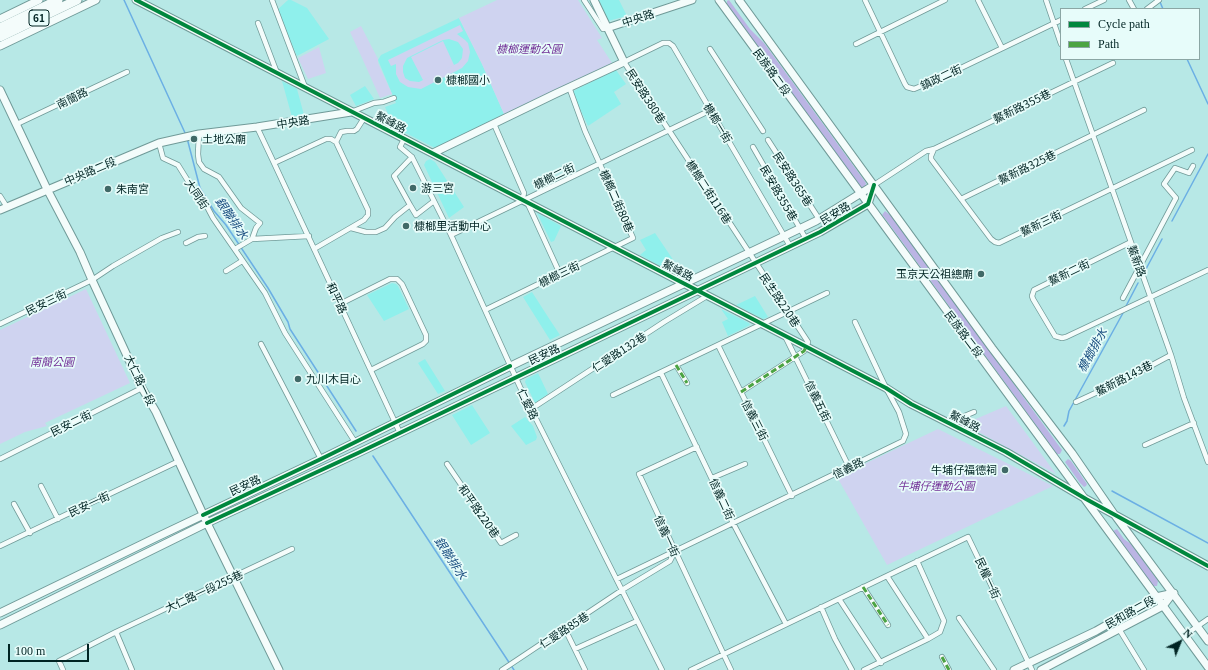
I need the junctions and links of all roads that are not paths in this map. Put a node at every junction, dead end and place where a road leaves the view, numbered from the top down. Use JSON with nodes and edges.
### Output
{"nodes":[{"id":1,"x":39,"y":0,"type":"edge"},
{"id":2,"x":58,"y":0,"type":"edge"},
{"id":3,"x":77,"y":0,"type":"edge"},
{"id":4,"x":96,"y":0,"type":"edge"},
{"id":5,"x":136,"y":0,"type":"edge"},
{"id":6,"x":272,"y":0,"type":"edge"},
{"id":7,"x":584,"y":0,"type":"edge"},
{"id":8,"x":594,"y":0,"type":"edge"},
{"id":9,"x":692,"y":0,"type":"edge"},
{"id":10,"x":719,"y":0,"type":"edge"},
{"id":11,"x":739,"y":0,"type":"edge"},
{"id":12,"x":865,"y":0,"type":"edge"},
{"id":13,"x":945,"y":0,"type":"edge"},
{"id":14,"x":978,"y":0,"type":"edge"},
{"id":15,"x":1046,"y":0,"type":"edge"},
{"id":16,"x":1104,"y":0,"type":"edge"},
{"id":17,"x":1157,"y":1,"type":"edge"},
{"id":18,"x":1087,"y":8,"type":"edge"},
{"id":19,"x":1148,"y":8,"type":"edge"},
{"id":20,"x":0,"y":19,"type":"edge"},
{"id":21,"x":1060,"y":20,"type":"edge"},
{"id":22,"x":258,"y":23,"type":"dead end"},
{"id":23,"x":1054,"y":23,"type":"junction"},
{"id":24,"x":0,"y":28,"type":"edge"},
{"id":25,"x":607,"y":28,"type":"junction"},
{"id":26,"x":880,"y":32,"type":"junction"},
{"id":27,"x":0,"y":37,"type":"edge"},
{"id":28,"x":1060,"y":41,"type":"edge"},
{"id":29,"x":856,"y":44,"type":"dead end"},
{"id":30,"x":0,"y":46,"type":"edge"},
{"id":31,"x":1002,"y":48,"type":"junction"},
{"id":32,"x":710,"y":50,"type":"dead end"},
{"id":33,"x":1066,"y":60,"type":"edge"},
{"id":34,"x":624,"y":62,"type":"junction"},
{"id":35,"x":1113,"y":62,"type":"dead end"},
{"id":36,"x":127,"y":72,"type":"dead end"},
{"id":37,"x":277,"y":73,"type":"junction"},
{"id":38,"x":1073,"y":81,"type":"junction"},
{"id":39,"x":569,"y":87,"type":"junction"},
{"id":40,"x":306,"y":89,"type":"junction"},
{"id":41,"x":0,"y":90,"type":"edge"},
{"id":42,"x":394,"y":98,"type":"dead end"},
{"id":43,"x":711,"y":110,"type":"junction"},
{"id":44,"x":1144,"y":110,"type":"dead end"},
{"id":45,"x":351,"y":112,"type":"junction"},
{"id":46,"x":364,"y":118,"type":"junction"},
{"id":47,"x":17,"y":124,"type":"junction"},
{"id":48,"x":494,"y":124,"type":"junction"},
{"id":49,"x":257,"y":127,"type":"junction"},
{"id":50,"x":668,"y":131,"type":"junction"},
{"id":51,"x":763,"y":131,"type":"dead end"},
{"id":52,"x":199,"y":134,"type":"junction"},
{"id":53,"x":1092,"y":135,"type":"junction"},
{"id":54,"x":185,"y":137,"type":"joint"},
{"id":55,"x":404,"y":139,"type":"junction"},
{"id":56,"x":768,"y":140,"type":"dead end"},
{"id":57,"x":336,"y":142,"type":"junction"},
{"id":58,"x":159,"y":143,"type":"junction"},
{"id":59,"x":753,"y":147,"type":"dead end"},
{"id":60,"x":934,"y":149,"type":"junction"},
{"id":61,"x":1192,"y":150,"type":"dead end"},
{"id":62,"x":433,"y":154,"type":"junction"},
{"id":63,"x":412,"y":157,"type":"junction"},
{"id":64,"x":274,"y":164,"type":"junction"},
{"id":65,"x":600,"y":164,"type":"junction"},
{"id":66,"x":1192,"y":166,"type":"dead end"},
{"id":67,"x":874,"y":185,"type":"junction"},
{"id":68,"x":48,"y":189,"type":"junction"},
{"id":69,"x":1112,"y":189,"type":"junction"},
{"id":70,"x":860,"y":194,"type":"junction"},
{"id":71,"x":0,"y":196,"type":"edge"},
{"id":72,"x":961,"y":199,"type":"junction"},
{"id":73,"x":434,"y":200,"type":"junction"},
{"id":74,"x":525,"y":202,"type":"junction"},
{"id":75,"x":868,"y":204,"type":"junction"},
{"id":76,"x":410,"y":205,"type":"junction"},
{"id":77,"x":3,"y":208,"type":"edge"},
{"id":78,"x":819,"y":219,"type":"junction"},
{"id":79,"x":351,"y":228,"type":"junction"},
{"id":80,"x":799,"y":228,"type":"junction"},
{"id":81,"x":178,"y":232,"type":"dead end"},
{"id":82,"x":451,"y":235,"type":"junction"},
{"id":83,"x":784,"y":235,"type":"junction"},
{"id":84,"x":204,"y":236,"type":"dead end"},
{"id":85,"x":308,"y":236,"type":"junction"},
{"id":86,"x":633,"y":238,"type":"joint"},
{"id":87,"x":252,"y":239,"type":"junction"},
{"id":88,"x":806,"y":239,"type":"junction"},
{"id":89,"x":1131,"y":242,"type":"junction"},
{"id":90,"x":186,"y":243,"type":"dead end"},
{"id":91,"x":790,"y":246,"type":"junction"},
{"id":92,"x":614,"y":248,"type":"junction"},
{"id":93,"x":235,"y":249,"type":"junction"},
{"id":94,"x":314,"y":249,"type":"junction"},
{"id":95,"x":749,"y":253,"type":"junction"},
{"id":96,"x":242,"y":261,"type":"junction"},
{"id":97,"x":756,"y":263,"type":"junction"},
{"id":98,"x":1140,"y":266,"type":"junction"},
{"id":99,"x":1208,"y":270,"type":"edge"},
{"id":100,"x":226,"y":271,"type":"dead end"},
{"id":101,"x":560,"y":274,"type":"junction"},
{"id":102,"x":92,"y":280,"type":"junction"},
{"id":103,"x":684,"y":284,"type":"junction"},
{"id":104,"x":698,"y":290,"type":"junction"},
{"id":105,"x":827,"y":293,"type":"dead end"},
{"id":106,"x":707,"y":296,"type":"junction"},
{"id":107,"x":1150,"y":297,"type":"junction"},
{"id":108,"x":1123,"y":298,"type":"dead end"},
{"id":109,"x":340,"y":304,"type":"junction"},
{"id":110,"x":485,"y":310,"type":"junction"},
{"id":111,"x":788,"y":312,"type":"junction"},
{"id":112,"x":855,"y":322,"type":"dead end"},
{"id":113,"x":0,"y":324,"type":"edge"},
{"id":114,"x":763,"y":324,"type":"junction"},
{"id":115,"x":785,"y":336,"type":"junction"},
{"id":116,"x":261,"y":344,"type":"dead end"},
{"id":117,"x":718,"y":345,"type":"junction"},
{"id":118,"x":806,"y":347,"type":"junction"},
{"id":119,"x":1171,"y":354,"type":"junction"},
{"id":120,"x":795,"y":356,"type":"junction"},
{"id":121,"x":676,"y":365,"type":"junction"},
{"id":122,"x":510,"y":366,"type":"junction"},
{"id":123,"x":371,"y":370,"type":"junction"},
{"id":124,"x":661,"y":373,"type":"junction"},
{"id":125,"x":516,"y":377,"type":"junction"},
{"id":126,"x":686,"y":383,"type":"dead end"},
{"id":127,"x":142,"y":388,"type":"junction"},
{"id":128,"x":886,"y":388,"type":"junction"},
{"id":129,"x":741,"y":392,"type":"junction"},
{"id":130,"x":613,"y":395,"type":"dead end"},
{"id":131,"x":1076,"y":402,"type":"dead end"},
{"id":132,"x":531,"y":409,"type":"junction"},
{"id":133,"x":974,"y":412,"type":"dead end"},
{"id":134,"x":395,"y":422,"type":"junction"},
{"id":135,"x":948,"y":423,"type":"junction"},
{"id":136,"x":1194,"y":423,"type":"junction"},
{"id":137,"x":400,"y":433,"type":"junction"},
{"id":138,"x":355,"y":442,"type":"junction"},
{"id":139,"x":1145,"y":445,"type":"dead end"},
{"id":140,"x":696,"y":447,"type":"junction"},
{"id":141,"x":0,"y":459,"type":"edge"},
{"id":142,"x":321,"y":459,"type":"junction"},
{"id":143,"x":179,"y":461,"type":"junction"},
{"id":144,"x":1208,"y":462,"type":"edge"},
{"id":145,"x":447,"y":464,"type":"dead end"},
{"id":146,"x":745,"y":464,"type":"dead end"},
{"id":147,"x":849,"y":467,"type":"junction"},
{"id":148,"x":325,"y":468,"type":"junction"},
{"id":149,"x":712,"y":478,"type":"junction"},
{"id":150,"x":42,"y":486,"type":"dead end"},
{"id":151,"x":792,"y":496,"type":"junction"},
{"id":152,"x":1086,"y":499,"type":"junction"},
{"id":153,"x":14,"y":504,"type":"dead end"},
{"id":154,"x":1114,"y":514,"type":"junction"},
{"id":155,"x":203,"y":515,"type":"junction"},
{"id":156,"x":58,"y":519,"type":"junction"},
{"id":157,"x":207,"y":523,"type":"junction"},
{"id":158,"x":733,"y":523,"type":"junction"},
{"id":159,"x":30,"y":533,"type":"junction"},
{"id":160,"x":516,"y":535,"type":"dead end"},
{"id":161,"x":0,"y":546,"type":"edge"},
{"id":162,"x":292,"y":549,"type":"dead end"},
{"id":163,"x":675,"y":551,"type":"junction"},
{"id":164,"x":917,"y":561,"type":"junction"},
{"id":165,"x":1208,"y":566,"type":"edge"},
{"id":166,"x":887,"y":576,"type":"junction"},
{"id":167,"x":234,"y":577,"type":"junction"},
{"id":168,"x":617,"y":579,"type":"junction"},
{"id":169,"x":863,"y":587,"type":"junction"},
{"id":170,"x":622,"y":590,"type":"junction"},
{"id":171,"x":1174,"y":593,"type":"junction"},
{"id":172,"x":1156,"y":597,"type":"junction"},
{"id":173,"x":839,"y":599,"type":"junction"},
{"id":174,"x":1163,"y":606,"type":"junction"},
{"id":175,"x":821,"y":608,"type":"junction"},
{"id":176,"x":0,"y":613,"type":"edge"},
{"id":177,"x":959,"y":618,"type":"dead end"},
{"id":178,"x":1208,"y":619,"type":"edge"},
{"id":179,"x":637,"y":621,"type":"junction"},
{"id":180,"x":786,"y":624,"type":"junction"},
{"id":181,"x":0,"y":625,"type":"edge"},
{"id":182,"x":888,"y":625,"type":"dead end"},
{"id":183,"x":1197,"y":626,"type":"junction"},
{"id":184,"x":565,"y":629,"type":"junction"},
{"id":185,"x":1119,"y":629,"type":"junction"},
{"id":186,"x":116,"y":632,"type":"junction"},
{"id":187,"x":1185,"y":636,"type":"junction"},
{"id":188,"x":928,"y":639,"type":"junction"},
{"id":189,"x":1208,"y":641,"type":"edge"},
{"id":190,"x":575,"y":649,"type":"junction"},
{"id":191,"x":724,"y":654,"type":"junction"},
{"id":192,"x":942,"y":657,"type":"dead end"},
{"id":193,"x":881,"y":663,"type":"junction"},
{"id":194,"x":1028,"y":663,"type":"junction"},
{"id":195,"x":505,"y":668,"type":"edge"},
{"id":196,"x":1208,"y":668,"type":"edge"},
{"id":197,"x":63,"y":670,"type":"edge"},
{"id":198,"x":132,"y":670,"type":"edge"},
{"id":199,"x":279,"y":670,"type":"edge"},
{"id":200,"x":585,"y":670,"type":"edge"},
{"id":201,"x":662,"y":670,"type":"edge"},
{"id":202,"x":690,"y":670,"type":"edge"},
{"id":203,"x":731,"y":670,"type":"edge"},
{"id":204,"x":852,"y":670,"type":"edge"},
{"id":205,"x":864,"y":670,"type":"edge"},
{"id":206,"x":949,"y":670,"type":"edge"},
{"id":207,"x":994,"y":670,"type":"edge"},
{"id":208,"x":1014,"y":670,"type":"edge"},
{"id":209,"x":1032,"y":670,"type":"edge"},
{"id":210,"x":1041,"y":670,"type":"edge"},
{"id":211,"x":1144,"y":670,"type":"edge"}],
"edges":[{"from":1,"to":20,"type":"street"},
{"from":2,"to":24,"type":"highway","number":"61"},
{"from":3,"to":27,"type":"highway","number":"61"},
{"from":4,"to":30,"type":"street"},
{"from":5,"to":37,"type":"street","name":"鰲峰路"},
{"from":6,"to":40,"type":"street"},
{"from":7,"to":25,"type":"street"},
{"from":8,"to":25,"type":"street"},
{"from":9,"to":25,"type":"street","name":"中央路"},
{"from":10,"to":70,"type":"street","name":"民族路二段"},
{"from":11,"to":67,"type":"street","name":"民族路二段"},
{"from":12,"to":26,"type":"street","name":"鎮政二街"},
{"from":13,"to":26,"type":"street"},
{"from":14,"to":31,"type":"street"},
{"from":15,"to":23,"type":"street"},
{"from":16,"to":18,"type":"street"},
{"from":17,"to":19,"type":"street"},
{"from":21,"to":23,"type":"street","name":"鎮政二街"},
{"from":22,"to":37,"type":"street"},
{"from":23,"to":28,"type":"street"},
{"from":23,"to":31,"type":"street","name":"鎮政二街"},
{"from":25,"to":34,"type":"street"},
{"from":26,"to":29,"type":"street"},
{"from":26,"to":31,"type":"street","name":"鎮政二街"},
{"from":32,"to":51,"type":"street"},
{"from":33,"to":38,"type":"street","name":"鰲新路"},
{"from":34,"to":39,"type":"street","name":"槺榔一街"},
{"from":34,"to":43,"type":"street","name":"槺榔一街"},
{"from":34,"to":50,"type":"street","name":"民安路380巷"},
{"from":35,"to":38,"type":"street","name":"鰲新路355巷"},
{"from":36,"to":47,"type":"street","name":"南簡路"},
{"from":37,"to":40,"type":"street","name":"鰲峰路"},
{"from":38,"to":53,"type":"street","name":"鰲新路"},
{"from":38,"to":60,"type":"street","name":"鰲新路355巷"},
{"from":39,"to":48,"type":"street","name":"槺榔一街"},
{"from":39,"to":65,"type":"street","name":"槺榔二街80巷"},
{"from":40,"to":45,"type":"street","name":"鰲峰路"},
{"from":41,"to":47,"type":"street","name":"大仁路一段"},
{"from":42,"to":45,"type":"street","name":"中央路"},
{"from":43,"to":50,"type":"street","name":"槺榔二街"},
{"from":43,"to":83,"type":"street","name":"槺榔一街"},
{"from":44,"to":53,"type":"street","name":"鰲新路325巷"},
{"from":45,"to":46,"type":"street","name":"鰲峰路"},
{"from":45,"to":49,"type":"street","name":"中央路"},
{"from":46,"to":55,"type":"street","name":"鰲峰路"},
{"from":46,"to":57,"type":"street"},
{"from":47,"to":68,"type":"street","name":"大仁路一段"},
{"from":48,"to":62,"type":"street","name":"槺榔一街"},
{"from":48,"to":74,"type":"street"},
{"from":49,"to":52,"type":"street","name":"中央路"},
{"from":49,"to":64,"type":"street","name":"和平路"},
{"from":50,"to":65,"type":"street","name":"槺榔二街"},
{"from":50,"to":95,"type":"street","name":"槺榔二街116巷"},
{"from":52,"to":54,"type":"street","name":"中央路"},
{"from":52,"to":87,"type":"street"},
{"from":53,"to":69,"type":"street","name":"鰲新路"},
{"from":53,"to":72,"type":"street","name":"鰲新路325巷"},
{"from":54,"to":58,"type":"street","name":"中央路二段"},
{"from":55,"to":62,"type":"street","name":"鰲峰路"},
{"from":55,"to":63,"type":"street","name":"仁愛路"},
{"from":56,"to":78,"type":"street","name":"民安路365巷"},
{"from":57,"to":64,"type":"street"},
{"from":57,"to":79,"type":"street"},
{"from":58,"to":68,"type":"street","name":"中央路二段"},
{"from":58,"to":93,"type":"street","name":"大同街"},
{"from":59,"to":80,"type":"street","name":"民安路355巷"},
{"from":60,"to":67,"type":"street","name":"鰲新路355巷"},
{"from":60,"to":72,"type":"street","name":"鰲新三街"},
{"from":61,"to":69,"type":"street","name":"鰲新三街"},
{"from":62,"to":74,"type":"street","name":"鰲峰路"},
{"from":63,"to":73,"type":"street","name":"仁愛路"},
{"from":63,"to":76,"type":"street"},
{"from":64,"to":85,"type":"street","name":"和平路"},
{"from":65,"to":74,"type":"street","name":"槺榔二街"},
{"from":65,"to":86,"type":"street","name":"槺榔二街80巷"},
{"from":66,"to":98,"type":"street"},
{"from":67,"to":70,"type":"street","name":"民安路"},
{"from":67,"to":75,"type":"street","name":"民安路"},
{"from":67,"to":154,"type":"street","name":"民族路二段"},
{"from":68,"to":77,"type":"street","name":"中央路二段"},
{"from":68,"to":102,"type":"street","name":"大仁路一段"},
{"from":69,"to":72,"type":"street","name":"鰲新三街"},
{"from":69,"to":89,"type":"street","name":"鰲新路"},
{"from":70,"to":75,"type":"street","name":"民族路二段"},
{"from":70,"to":78,"type":"street","name":"民安路"},
{"from":71,"to":77,"type":"street"},
{"from":73,"to":76,"type":"street"},
{"from":73,"to":82,"type":"street","name":"仁愛路"},
{"from":74,"to":82,"type":"street","name":"槺榔二街"},
{"from":74,"to":92,"type":"street","name":"鰲峰路"},
{"from":74,"to":101,"type":"street"},
{"from":75,"to":88,"type":"street","name":"民安路"},
{"from":75,"to":152,"type":"street","name":"民族路二段"},
{"from":76,"to":79,"type":"street"},
{"from":78,"to":80,"type":"street","name":"民安路"},
{"from":79,"to":94,"type":"street"},
{"from":80,"to":83,"type":"street","name":"民安路"},
{"from":80,"to":88,"type":"street","name":"民安路355巷"},
{"from":81,"to":102,"type":"street"},
{"from":82,"to":110,"type":"street","name":"仁愛路"},
{"from":83,"to":91,"type":"street","name":"槺榔一街"},
{"from":83,"to":95,"type":"street","name":"民安路"},
{"from":84,"to":90,"type":"street"},
{"from":85,"to":87,"type":"street"},
{"from":85,"to":94,"type":"street","name":"和平路"},
{"from":86,"to":92,"type":"street","name":"槺榔三街"},
{"from":87,"to":93,"type":"street"},
{"from":88,"to":91,"type":"street","name":"民安路"},
{"from":89,"to":98,"type":"street","name":"鰲新路"},
{"from":89,"to":107,"type":"street","name":"鰲新二街"},
{"from":91,"to":97,"type":"street","name":"民安路"},
{"from":92,"to":101,"type":"street","name":"槺榔三街"},
{"from":92,"to":103,"type":"street","name":"鰲峰路"},
{"from":93,"to":96,"type":"street"},
{"from":94,"to":109,"type":"street","name":"和平路"},
{"from":95,"to":97,"type":"street","name":"民生路220巷"},
{"from":95,"to":103,"type":"street","name":"民安路"},
{"from":96,"to":100,"type":"street"},
{"from":96,"to":138,"type":"street"},
{"from":97,"to":104,"type":"street","name":"民安路"},
{"from":97,"to":111,"type":"street","name":"民生路220巷"},
{"from":98,"to":107,"type":"street","name":"鰲新路"},
{"from":98,"to":108,"type":"street"},
{"from":99,"to":107,"type":"street"},
{"from":101,"to":110,"type":"street","name":"槺榔三街"},
{"from":102,"to":113,"type":"street","name":"民安三街"},
{"from":102,"to":127,"type":"street","name":"大仁路一段"},
{"from":103,"to":104,"type":"street","name":"鰲峰路"},
{"from":103,"to":122,"type":"street","name":"民安路"},
{"from":104,"to":106,"type":"street","name":"鰲峰路"},
{"from":104,"to":125,"type":"street","name":"民安路"},
{"from":105,"to":111,"type":"street"},
{"from":106,"to":114,"type":"street","name":"鰲峰路"},
{"from":106,"to":132,"type":"street","name":"仁愛路132巷"},
{"from":107,"to":119,"type":"street","name":"鰲新路"},
{"from":109,"to":123,"type":"street","name":"和平路"},
{"from":109,"to":123,"type":"street"},
{"from":110,"to":122,"type":"street","name":"仁愛路"},
{"from":111,"to":114,"type":"street"},
{"from":111,"to":118,"type":"street","name":"民生路220巷"},
{"from":112,"to":128,"type":"street","name":"信義路"},
{"from":114,"to":115,"type":"street","name":"鰲峰路"},
{"from":114,"to":117,"type":"street"},
{"from":115,"to":118,"type":"street","name":"鰲峰路"},
{"from":115,"to":120,"type":"street","name":"信義五街"},
{"from":116,"to":142,"type":"street"},
{"from":117,"to":121,"type":"street"},
{"from":117,"to":129,"type":"street","name":"信義三街"},
{"from":118,"to":120,"type":"street"},
{"from":118,"to":128,"type":"street","name":"鰲峰路"},
{"from":119,"to":131,"type":"street","name":"鰲新路143巷"},
{"from":119,"to":136,"type":"street","name":"鰲新路"},
{"from":120,"to":129,"type":"street"},
{"from":120,"to":147,"type":"street","name":"信義五街"},
{"from":121,"to":124,"type":"street"},
{"from":121,"to":126,"type":"street"},
{"from":122,"to":125,"type":"street","name":"仁愛路"},
{"from":122,"to":134,"type":"street","name":"民安路"},
{"from":123,"to":134,"type":"street","name":"和平路"},
{"from":124,"to":130,"type":"street"},
{"from":124,"to":140,"type":"street","name":"信義二街"},
{"from":125,"to":132,"type":"street","name":"仁愛路"},
{"from":125,"to":137,"type":"street","name":"民安路"},
{"from":127,"to":141,"type":"street","name":"民安二街"},
{"from":127,"to":143,"type":"street","name":"大仁路一段"},
{"from":128,"to":135,"type":"street","name":"鰲峰路"},
{"from":128,"to":147,"type":"street","name":"信義路"},
{"from":129,"to":151,"type":"street","name":"信義三街"},
{"from":132,"to":168,"type":"street","name":"仁愛路"},
{"from":133,"to":135,"type":"street"},
{"from":134,"to":137,"type":"street","name":"和平路"},
{"from":134,"to":138,"type":"street","name":"民安路"},
{"from":135,"to":152,"type":"street","name":"鰲峰路"},
{"from":136,"to":139,"type":"street"},
{"from":136,"to":144,"type":"street","name":"鰲新路"},
{"from":137,"to":148,"type":"street","name":"民安路"},
{"from":138,"to":142,"type":"street","name":"民安路"},
{"from":140,"to":149,"type":"street","name":"信義二街"},
{"from":140,"to":163,"type":"street","name":"信義一街"},
{"from":142,"to":148,"type":"street"},
{"from":142,"to":155,"type":"street","name":"民安路"},
{"from":143,"to":155,"type":"street","name":"大仁路一段"},
{"from":143,"to":156,"type":"street","name":"民安一街"},
{"from":145,"to":160,"type":"street","name":"和平路220巷"},
{"from":146,"to":149,"type":"street"},
{"from":147,"to":151,"type":"street","name":"信義路"},
{"from":148,"to":157,"type":"street","name":"民安路"},
{"from":149,"to":158,"type":"street","name":"信義二街"},
{"from":150,"to":156,"type":"street"},
{"from":151,"to":158,"type":"street","name":"信義路"},
{"from":152,"to":154,"type":"street","name":"鰲峰路"},
{"from":152,"to":172,"type":"street","name":"民族路二段"},
{"from":153,"to":159,"type":"street"},
{"from":154,"to":165,"type":"street","name":"鰲峰路"},
{"from":154,"to":171,"type":"street","name":"民族路二段"},
{"from":155,"to":157,"type":"street","name":"大仁路一段"},
{"from":155,"to":176,"type":"street","name":"民安路"},
{"from":156,"to":159,"type":"street","name":"民安一街"},
{"from":157,"to":167,"type":"street","name":"大仁路一段"},
{"from":157,"to":181,"type":"street","name":"民安路"},
{"from":158,"to":163,"type":"street","name":"信義路"},
{"from":158,"to":180,"type":"street","name":"信義二街"},
{"from":159,"to":161,"type":"street","name":"民安一街"},
{"from":162,"to":167,"type":"street","name":"大仁路一段255巷"},
{"from":163,"to":168,"type":"street","name":"信義路"},
{"from":163,"to":170,"type":"street","name":"信義路"},
{"from":163,"to":191,"type":"street","name":"信義一街"},
{"from":164,"to":166,"type":"street","name":"民權一街"},
{"from":164,"to":188,"type":"street"},
{"from":164,"to":194,"type":"street","name":"民權一街"},
{"from":166,"to":169,"type":"street","name":"民權一街"},
{"from":166,"to":188,"type":"street"},
{"from":167,"to":186,"type":"street","name":"大仁路一段255巷"},
{"from":167,"to":199,"type":"street","name":"大仁路一段"},
{"from":168,"to":170,"type":"street","name":"仁愛路"},
{"from":169,"to":173,"type":"street","name":"民權一街"},
{"from":169,"to":182,"type":"street"},
{"from":170,"to":179,"type":"street","name":"仁愛路"},
{"from":170,"to":184,"type":"street","name":"仁愛路85巷"},
{"from":171,"to":172,"type":"street","name":"民和路二段"},
{"from":171,"to":174,"type":"street","name":"民和路二段"},
{"from":171,"to":183,"type":"street","name":"民族路二段"},
{"from":172,"to":174,"type":"street","name":"民族路二段"},
{"from":172,"to":194,"type":"street","name":"民和路二段"},
{"from":173,"to":175,"type":"street","name":"民權一街"},
{"from":173,"to":193,"type":"street"},
{"from":174,"to":185,"type":"street","name":"民和路二段"},
{"from":174,"to":187,"type":"street","name":"民族路二段"},
{"from":175,"to":180,"type":"street","name":"民權一街"},
{"from":175,"to":204,"type":"street"},
{"from":177,"to":207,"type":"street"},
{"from":178,"to":183,"type":"street"},
{"from":179,"to":190,"type":"street"},
{"from":179,"to":201,"type":"street","name":"仁愛路"},
{"from":180,"to":191,"type":"street","name":"民權一街"},
{"from":183,"to":187,"type":"street"},
{"from":183,"to":189,"type":"street","name":"民族路二段"},
{"from":184,"to":190,"type":"street"},
{"from":184,"to":195,"type":"street","name":"仁愛路85巷"},
{"from":185,"to":210,"type":"street","name":"民和路二段"},
{"from":185,"to":211,"type":"street"},
{"from":186,"to":197,"type":"street","name":"大仁路一段255巷"},
{"from":186,"to":198,"type":"street"},
{"from":187,"to":196,"type":"street","name":"民族路二段"},
{"from":188,"to":193,"type":"street"},
{"from":190,"to":200,"type":"street"},
{"from":191,"to":202,"type":"street","name":"民權一街"},
{"from":191,"to":203,"type":"street","name":"信義一街"},
{"from":192,"to":206,"type":"street"},
{"from":193,"to":205,"type":"street"},
{"from":194,"to":208,"type":"street","name":"民和路二段"},
{"from":194,"to":209,"type":"street","name":"民權一街"}]}
